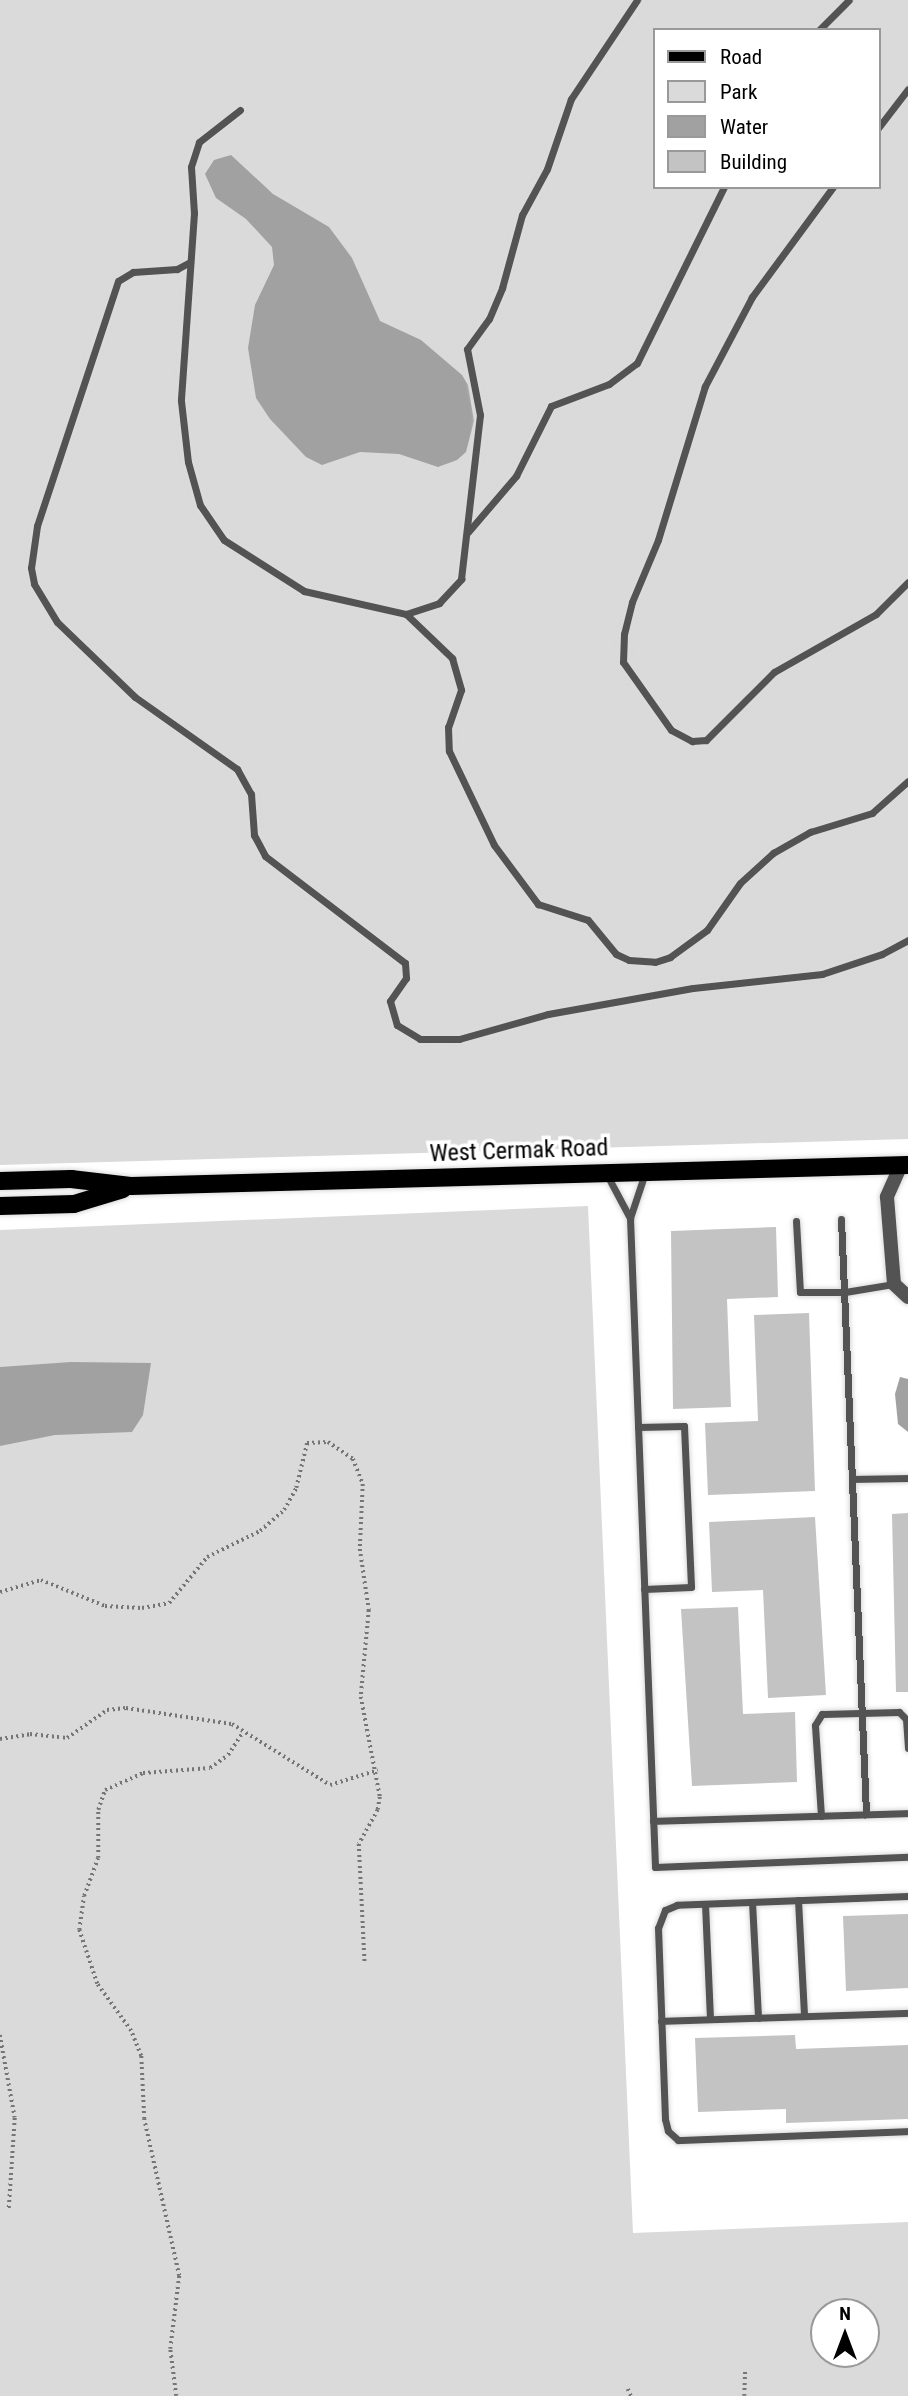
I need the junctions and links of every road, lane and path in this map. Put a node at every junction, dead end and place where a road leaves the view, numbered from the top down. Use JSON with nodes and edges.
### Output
{"nodes":[{"id":1,"x":637,"y":0,"type":"edge"},
{"id":2,"x":849,"y":0,"type":"edge"},
{"id":3,"x":821,"y":28,"type":"edge"},
{"id":4,"x":908,"y":89,"type":"edge"},
{"id":5,"x":240,"y":110,"type":"dead end"},
{"id":6,"x":880,"y":125,"type":"edge"},
{"id":7,"x":723,"y":189,"type":"edge"},
{"id":8,"x":832,"y":189,"type":"edge"},
{"id":9,"x":190,"y":262,"type":"junction"},
{"id":10,"x":468,"y":531,"type":"junction"},
{"id":11,"x":908,"y":582,"type":"edge"},
{"id":12,"x":406,"y":614,"type":"junction"},
{"id":13,"x":908,"y":781,"type":"edge"},
{"id":14,"x":908,"y":940,"type":"edge"},
{"id":15,"x":904,"y":1165,"type":"edge"},
{"id":16,"x":645,"y":1172,"type":"junction"},
{"id":17,"x":607,"y":1173,"type":"junction"},
{"id":18,"x":0,"y":1181,"type":"edge"},
{"id":19,"x":908,"y":1182,"type":"edge"},
{"id":20,"x":131,"y":1186,"type":"junction"},
{"id":21,"x":0,"y":1206,"type":"edge"},
{"id":22,"x":630,"y":1218,"type":"junction"},
{"id":23,"x":841,"y":1219,"type":"dead end"},
{"id":24,"x":796,"y":1221,"type":"dead end"},
{"id":25,"x":894,"y":1284,"type":"junction"},
{"id":26,"x":845,"y":1292,"type":"junction"},
{"id":27,"x":908,"y":1297,"type":"edge"},
{"id":28,"x":638,"y":1427,"type":"junction"},
{"id":29,"x":908,"y":1478,"type":"edge"},
{"id":30,"x":853,"y":1479,"type":"junction"},
{"id":31,"x":644,"y":1589,"type":"junction"},
{"id":32,"x":0,"y":1591,"type":"edge"},
{"id":33,"x":862,"y":1712,"type":"junction"},
{"id":34,"x":243,"y":1732,"type":"junction"},
{"id":35,"x":0,"y":1739,"type":"edge"},
{"id":36,"x":908,"y":1748,"type":"edge"},
{"id":37,"x":378,"y":1770,"type":"junction"},
{"id":38,"x":908,"y":1813,"type":"edge"},
{"id":39,"x":866,"y":1814,"type":"junction"},
{"id":40,"x":821,"y":1816,"type":"junction"},
{"id":41,"x":653,"y":1821,"type":"junction"},
{"id":42,"x":908,"y":1857,"type":"edge"},
{"id":43,"x":908,"y":1896,"type":"edge"},
{"id":44,"x":798,"y":1900,"type":"junction"},
{"id":45,"x":752,"y":1902,"type":"junction"},
{"id":46,"x":705,"y":1904,"type":"junction"},
{"id":47,"x":365,"y":1965,"type":"dead end"},
{"id":48,"x":908,"y":2013,"type":"edge"},
{"id":49,"x":804,"y":2016,"type":"junction"},
{"id":50,"x":758,"y":2018,"type":"junction"},
{"id":51,"x":710,"y":2019,"type":"junction"},
{"id":52,"x":661,"y":2021,"type":"junction"},
{"id":53,"x":0,"y":2035,"type":"edge"},
{"id":54,"x":908,"y":2131,"type":"edge"},
{"id":55,"x":9,"y":2210,"type":"dead end"},
{"id":56,"x":745,"y":2372,"type":"dead end"},
{"id":57,"x":628,"y":2389,"type":"dead end"},
{"id":58,"x":176,"y":2396,"type":"edge"},
{"id":59,"x":631,"y":2396,"type":"edge"},
{"id":60,"x":744,"y":2396,"type":"edge"}],
"edges":[{"from":1,"to":10,"type":"lane"},
{"from":2,"to":3,"type":"lane"},
{"from":4,"to":6,"type":"lane"},
{"from":5,"to":9,"type":"lane"},
{"from":7,"to":10,"type":"lane"},
{"from":8,"to":11,"type":"lane"},
{"from":9,"to":12,"type":"lane"},
{"from":9,"to":14,"type":"lane"},
{"from":10,"to":12,"type":"lane"},
{"from":12,"to":13,"type":"lane"},
{"from":15,"to":16,"type":"main road","name":"West Cermak Road"},
{"from":15,"to":19,"type":"street"},
{"from":15,"to":25,"type":"street"},
{"from":16,"to":17,"type":"main road","name":"West Cermak Road"},
{"from":16,"to":22,"type":"lane"},
{"from":17,"to":20,"type":"main road","name":"West Cermak Road"},
{"from":17,"to":22,"type":"lane"},
{"from":18,"to":20,"type":"main road","name":"West Cermak Road"},
{"from":20,"to":21,"type":"main road","name":"West Cermak Road"},
{"from":22,"to":28,"type":"lane"},
{"from":23,"to":26,"type":"lane"},
{"from":24,"to":26,"type":"lane"},
{"from":25,"to":26,"type":"lane"},
{"from":25,"to":27,"type":"street"},
{"from":26,"to":30,"type":"lane"},
{"from":28,"to":31,"type":"lane"},
{"from":28,"to":31,"type":"lane"},
{"from":29,"to":30,"type":"lane"},
{"from":30,"to":33,"type":"lane"},
{"from":31,"to":41,"type":"lane"},
{"from":32,"to":37,"type":"path"},
{"from":33,"to":36,"type":"lane"},
{"from":33,"to":39,"type":"lane"},
{"from":33,"to":40,"type":"lane"},
{"from":34,"to":35,"type":"path"},
{"from":34,"to":37,"type":"path"},
{"from":34,"to":58,"type":"path"},
{"from":37,"to":47,"type":"path"},
{"from":38,"to":39,"type":"lane"},
{"from":39,"to":40,"type":"lane"},
{"from":40,"to":41,"type":"lane"},
{"from":41,"to":42,"type":"lane"},
{"from":43,"to":44,"type":"lane"},
{"from":44,"to":45,"type":"lane"},
{"from":44,"to":49,"type":"lane"},
{"from":45,"to":46,"type":"lane"},
{"from":45,"to":50,"type":"lane"},
{"from":46,"to":51,"type":"lane"},
{"from":46,"to":52,"type":"lane"},
{"from":48,"to":49,"type":"lane"},
{"from":49,"to":50,"type":"lane"},
{"from":50,"to":51,"type":"lane"},
{"from":51,"to":52,"type":"lane"},
{"from":52,"to":54,"type":"lane"},
{"from":53,"to":55,"type":"path"},
{"from":56,"to":60,"type":"path"},
{"from":57,"to":59,"type":"path"}]}
